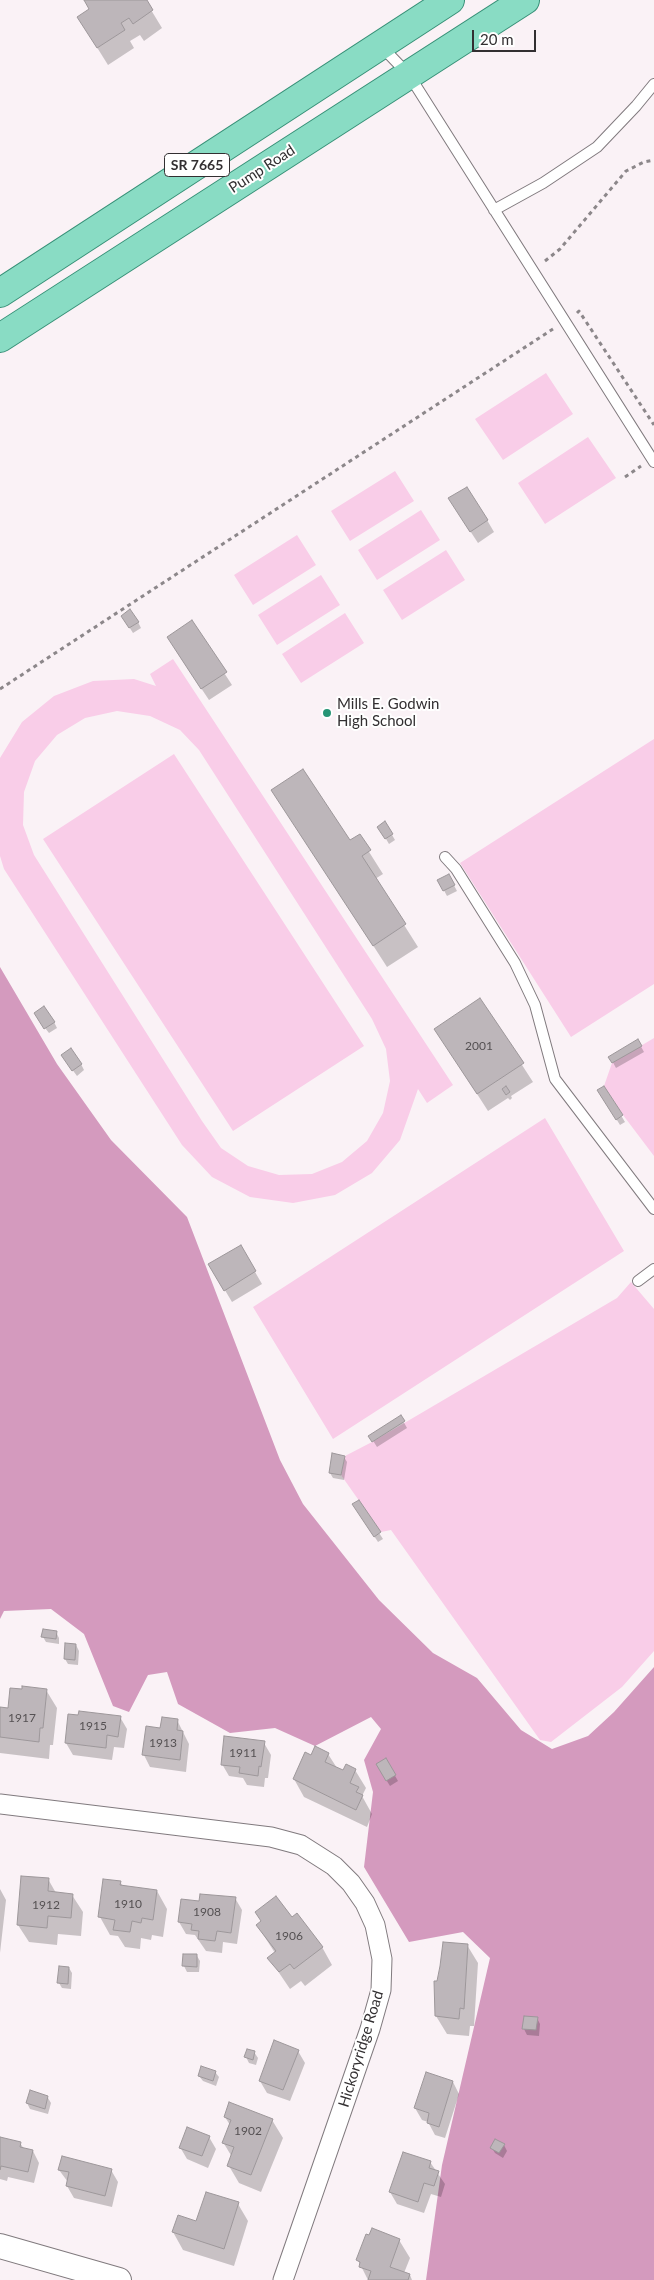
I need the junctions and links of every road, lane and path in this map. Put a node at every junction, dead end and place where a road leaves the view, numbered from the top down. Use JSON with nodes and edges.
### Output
{"nodes":[{"id":1,"x":450,"y":0,"type":"edge"},
{"id":2,"x":525,"y":0,"type":"edge"},
{"id":3,"x":380,"y":45,"type":"junction"},
{"id":4,"x":410,"y":75,"type":"junction"},
{"id":5,"x":654,"y":84,"type":"edge"},
{"id":6,"x":654,"y":160,"type":"edge"},
{"id":7,"x":494,"y":210,"type":"junction"},
{"id":8,"x":541,"y":253,"type":"dead end"},
{"id":9,"x":545,"y":261,"type":"junction"},
{"id":10,"x":550,"y":268,"type":"dead end"},
{"id":11,"x":0,"y":293,"type":"edge"},
{"id":12,"x":575,"y":304,"type":"dead end"},
{"id":13,"x":579,"y":311,"type":"junction"},
{"id":14,"x":564,"y":321,"type":"junction"},
{"id":15,"x":0,"y":338,"type":"edge"},
{"id":16,"x":654,"y":425,"type":"edge"},
{"id":17,"x":654,"y":462,"type":"edge"},
{"id":18,"x":0,"y":688,"type":"edge"},
{"id":19,"x":445,"y":857,"type":"dead end"},
{"id":20,"x":654,"y":1209,"type":"edge"},
{"id":21,"x":654,"y":1269,"type":"edge"},
{"id":22,"x":638,"y":1281,"type":"dead end"},
{"id":23,"x":0,"y":1804,"type":"edge"},
{"id":24,"x":0,"y":2246,"type":"edge"},
{"id":25,"x":119,"y":2280,"type":"edge"},
{"id":26,"x":283,"y":2280,"type":"edge"}],
"edges":[{"from":1,"to":3,"type":"main road","number":"SR 7665"},
{"from":2,"to":4,"type":"main road","name":"Pump Road","number":"SR 7665"},
{"from":3,"to":4,"type":"lane"},
{"from":3,"to":11,"type":"main road","number":"SR 7665"},
{"from":4,"to":7,"type":"lane"},
{"from":4,"to":15,"type":"main road","name":"Pump Road","number":"SR 7665"},
{"from":5,"to":7,"type":"lane"},
{"from":6,"to":9,"type":"path"},
{"from":7,"to":14,"type":"lane"},
{"from":8,"to":9,"type":"path"},
{"from":9,"to":10,"type":"path"},
{"from":12,"to":13,"type":"path"},
{"from":13,"to":14,"type":"path"},
{"from":13,"to":16,"type":"path"},
{"from":14,"to":17,"type":"lane"},
{"from":14,"to":18,"type":"path"},
{"from":19,"to":20,"type":"lane"},
{"from":21,"to":22,"type":"lane"},
{"from":23,"to":26,"type":"street","name":"Hickoryridge Road"},
{"from":24,"to":25,"type":"street"}]}
